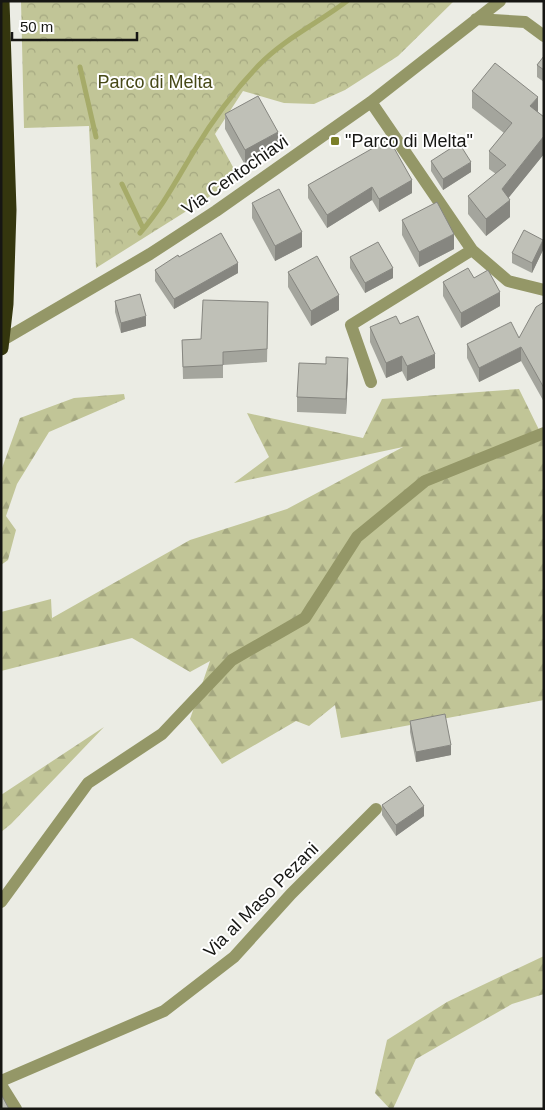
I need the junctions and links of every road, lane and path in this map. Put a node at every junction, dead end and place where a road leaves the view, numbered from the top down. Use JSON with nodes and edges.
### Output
{"nodes":[{"id":1,"x":2,"y":1,"type":"edge"},
{"id":2,"x":498,"y":3,"type":"edge"},
{"id":3,"x":476,"y":19,"type":"junction"},
{"id":4,"x":544,"y":36,"type":"edge"},
{"id":5,"x":371,"y":102,"type":"junction"},
{"id":6,"x":472,"y":250,"type":"junction"},
{"id":7,"x":544,"y":290,"type":"edge"},
{"id":8,"x":1,"y":341,"type":"edge"},
{"id":9,"x":1,"y":348,"type":"edge"},
{"id":10,"x":371,"y":382,"type":"dead end"},
{"id":11,"x":544,"y":434,"type":"edge"},
{"id":12,"x":376,"y":809,"type":"dead end"},
{"id":13,"x":1,"y":902,"type":"edge"},
{"id":14,"x":1,"y":1083,"type":"edge"},
{"id":15,"x":16,"y":1109,"type":"edge"}],
"edges":[{"from":1,"to":9,"type":"highway"},
{"from":2,"to":3,"type":"street","name":"Via Centochiavi"},
{"from":3,"to":4,"type":"street"},
{"from":3,"to":5,"type":"street","name":"Via Centochiavi"},
{"from":5,"to":6,"type":"street"},
{"from":5,"to":8,"type":"street","name":"Via Centochiavi"},
{"from":6,"to":7,"type":"street"},
{"from":6,"to":10,"type":"street"},
{"from":11,"to":13,"type":"street"},
{"from":12,"to":14,"type":"street","name":"Via al Maso Pezani"},
{"from":14,"to":15,"type":"street","name":"Via al Maso Pezani"}]}
